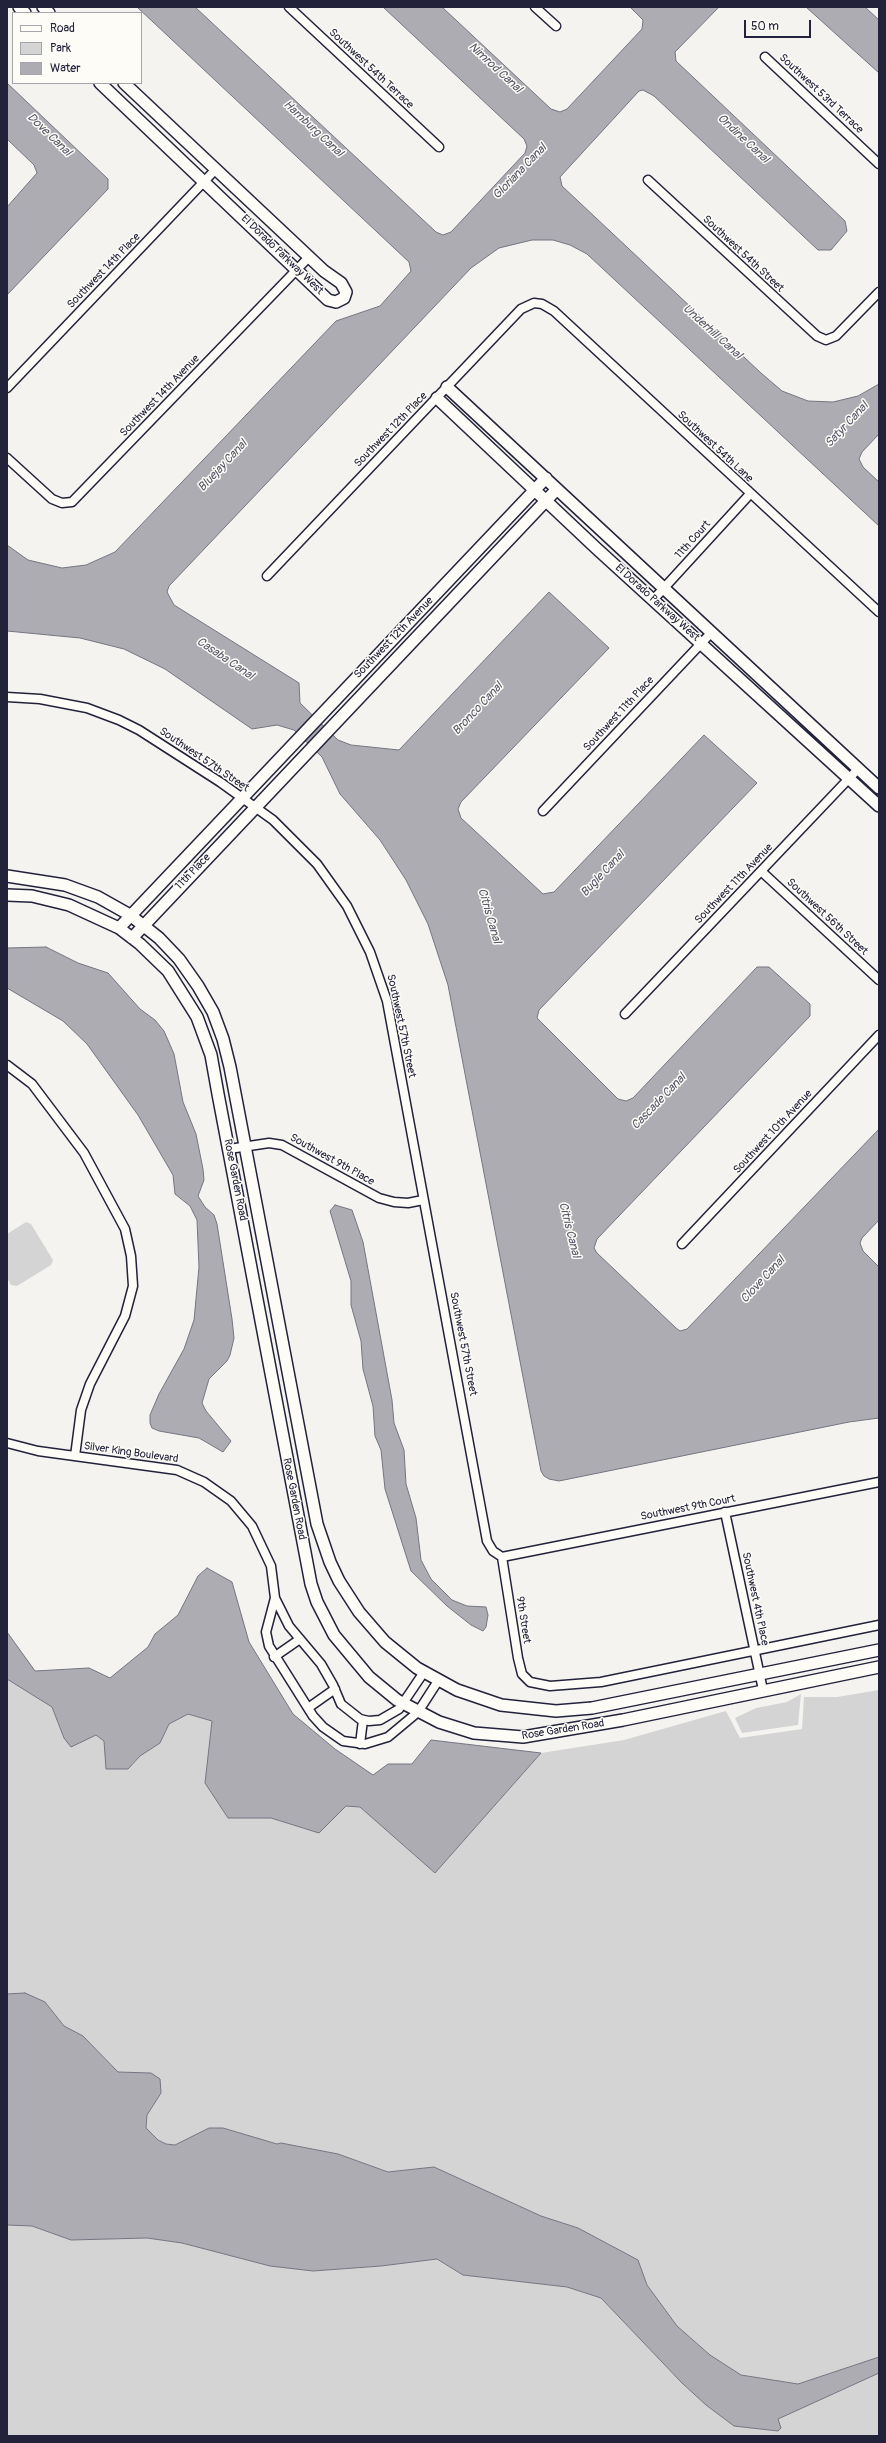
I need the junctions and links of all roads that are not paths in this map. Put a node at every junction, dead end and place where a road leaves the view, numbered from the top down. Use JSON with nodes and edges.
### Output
{"nodes":[{"id":1,"x":289,"y":7,"type":"edge"},
{"id":2,"x":535,"y":7,"type":"edge"},
{"id":3,"x":556,"y":26,"type":"dead end"},
{"id":4,"x":765,"y":57,"type":"dead end"},
{"id":5,"x":101,"y":84,"type":"edge"},
{"id":6,"x":125,"y":84,"type":"edge"},
{"id":7,"x":438,"y":147,"type":"dead end"},
{"id":8,"x":879,"y":164,"type":"edge"},
{"id":9,"x":216,"y":169,"type":"junction"},
{"id":10,"x":648,"y":180,"type":"dead end"},
{"id":11,"x":205,"y":182,"type":"junction"},
{"id":12,"x":309,"y":257,"type":"junction"},
{"id":13,"x":298,"y":268,"type":"junction"},
{"id":14,"x":879,"y":292,"type":"edge"},
{"id":15,"x":534,"y":303,"type":"joint"},
{"id":16,"x":447,"y":387,"type":"junction"},
{"id":17,"x":7,"y":388,"type":"edge"},
{"id":18,"x":437,"y":398,"type":"junction"},
{"id":19,"x":7,"y":458,"type":"edge"},
{"id":20,"x":546,"y":478,"type":"junction"},
{"id":21,"x":557,"y":489,"type":"junction"},
{"id":22,"x":535,"y":490,"type":"junction"},
{"id":23,"x":750,"y":494,"type":"junction"},
{"id":24,"x":546,"y":501,"type":"junction"},
{"id":25,"x":267,"y":576,"type":"dead end"},
{"id":26,"x":663,"y":589,"type":"junction"},
{"id":27,"x":653,"y":600,"type":"junction"},
{"id":28,"x":879,"y":612,"type":"edge"},
{"id":29,"x":711,"y":633,"type":"junction"},
{"id":30,"x":701,"y":644,"type":"junction"},
{"id":31,"x":7,"y":697,"type":"edge"},
{"id":32,"x":858,"y":769,"type":"junction"},
{"id":33,"x":850,"y":778,"type":"junction"},
{"id":34,"x":879,"y":788,"type":"edge"},
{"id":35,"x":241,"y":798,"type":"junction"},
{"id":36,"x":879,"y":806,"type":"edge"},
{"id":37,"x":254,"y":807,"type":"junction"},
{"id":38,"x":543,"y":811,"type":"dead end"},
{"id":39,"x":761,"y":871,"type":"junction"},
{"id":40,"x":7,"y":876,"type":"edge"},
{"id":41,"x":7,"y":895,"type":"edge"},
{"id":42,"x":130,"y":915,"type":"junction"},
{"id":43,"x":144,"y":925,"type":"junction"},
{"id":44,"x":119,"y":928,"type":"junction"},
{"id":45,"x":132,"y":938,"type":"junction"},
{"id":46,"x":879,"y":980,"type":"edge"},
{"id":47,"x":625,"y":1014,"type":"dead end"},
{"id":48,"x":879,"y":1035,"type":"edge"},
{"id":49,"x":7,"y":1065,"type":"edge"},
{"id":50,"x":244,"y":1146,"type":"junction"},
{"id":51,"x":229,"y":1149,"type":"junction"},
{"id":52,"x":423,"y":1200,"type":"junction"},
{"id":53,"x":682,"y":1244,"type":"dead end"},
{"id":54,"x":7,"y":1443,"type":"edge"},
{"id":55,"x":75,"y":1456,"type":"junction"},
{"id":56,"x":879,"y":1482,"type":"edge"},
{"id":57,"x":725,"y":1512,"type":"junction"},
{"id":58,"x":502,"y":1556,"type":"junction"},
{"id":59,"x":275,"y":1598,"type":"junction"},
{"id":60,"x":879,"y":1625,"type":"edge"},
{"id":61,"x":300,"y":1639,"type":"junction"},
{"id":62,"x":754,"y":1650,"type":"junction"},
{"id":63,"x":879,"y":1650,"type":"edge"},
{"id":64,"x":274,"y":1657,"type":"junction"},
{"id":65,"x":879,"y":1667,"type":"edge"},
{"id":66,"x":424,"y":1672,"type":"junction"},
{"id":67,"x":760,"y":1674,"type":"junction"},
{"id":68,"x":438,"y":1681,"type":"junction"},
{"id":69,"x":335,"y":1689,"type":"junction"},
{"id":70,"x":763,"y":1690,"type":"junction"},
{"id":71,"x":403,"y":1704,"type":"junction"},
{"id":72,"x":308,"y":1708,"type":"junction"},
{"id":73,"x":418,"y":1712,"type":"junction"},
{"id":74,"x":363,"y":1720,"type":"junction"},
{"id":75,"x":360,"y":1744,"type":"junction"}],
"edges":[{"from":1,"to":7,"type":"street","name":"Southwest 54th Terrace"},
{"from":2,"to":3,"type":"street"},
{"from":4,"to":8,"type":"street","name":"Southwest 53rd Terrace"},
{"from":5,"to":11,"type":"street","name":"El Dorado Parkway West"},
{"from":6,"to":9,"type":"street","name":"El Dorado Parkway West"},
{"from":9,"to":11,"type":"street","name":"Southwest 14th Place"},
{"from":9,"to":12,"type":"street","name":"El Dorado Parkway West"},
{"from":10,"to":14,"type":"street","name":"Southwest 54th Street"},
{"from":11,"to":13,"type":"street","name":"El Dorado Parkway West"},
{"from":11,"to":17,"type":"street","name":"Southwest 14th Place"},
{"from":12,"to":13,"type":"street","name":"Southwest 14th Avenue"},
{"from":12,"to":13,"type":"street","name":"El Dorado Parkway West"},
{"from":13,"to":19,"type":"street","name":"Southwest 14th Avenue"},
{"from":15,"to":16,"type":"street","name":"Southwest 12th Place"},
{"from":15,"to":23,"type":"street","name":"Southwest 54th Lane"},
{"from":16,"to":18,"type":"street","name":"Southwest 12th Place"},
{"from":16,"to":20,"type":"street","name":"El Dorado Parkway West"},
{"from":18,"to":22,"type":"street","name":"El Dorado Parkway West"},
{"from":18,"to":25,"type":"street","name":"Southwest 12th Place"},
{"from":20,"to":21,"type":"street","name":"El Dorado Parkway West"},
{"from":20,"to":22,"type":"street","name":"Southwest 12th Avenue"},
{"from":21,"to":24,"type":"street","name":"Southwest 12th Avenue"},
{"from":21,"to":26,"type":"street","name":"El Dorado Parkway West"},
{"from":22,"to":24,"type":"street","name":"El Dorado Parkway West"},
{"from":22,"to":35,"type":"street","name":"Southwest 12th Avenue"},
{"from":23,"to":26,"type":"street","name":"11th Court"},
{"from":23,"to":28,"type":"street","name":"Southwest 54th Lane"},
{"from":24,"to":27,"type":"street","name":"El Dorado Parkway West"},
{"from":24,"to":37,"type":"street","name":"Southwest 12th Avenue"},
{"from":26,"to":27,"type":"street","name":"11th Court"},
{"from":26,"to":29,"type":"street","name":"El Dorado Parkway West"},
{"from":27,"to":30,"type":"street","name":"El Dorado Parkway West"},
{"from":29,"to":30,"type":"street","name":"Southwest 11th Place"},
{"from":29,"to":32,"type":"street","name":"El Dorado Parkway West"},
{"from":30,"to":33,"type":"street","name":"El Dorado Parkway West"},
{"from":30,"to":38,"type":"street","name":"Southwest 11th Place"},
{"from":31,"to":35,"type":"street","name":"Southwest 57th Street"},
{"from":32,"to":33,"type":"street","name":"Southwest 11th Avenue"},
{"from":32,"to":34,"type":"street","name":"El Dorado Parkway West"},
{"from":33,"to":36,"type":"street","name":"El Dorado Parkway West"},
{"from":33,"to":39,"type":"street","name":"Southwest 11th Avenue"},
{"from":35,"to":37,"type":"street","name":"Southwest 57th Street"},
{"from":35,"to":42,"type":"street","name":"11th Place"},
{"from":37,"to":43,"type":"street","name":"11th Place"},
{"from":37,"to":52,"type":"street","name":"Southwest 57th Street"},
{"from":39,"to":46,"type":"street","name":"Southwest 56th Street"},
{"from":39,"to":47,"type":"street","name":"Southwest 11th Avenue"},
{"from":40,"to":42,"type":"street","name":"Rose Garden Road"},
{"from":41,"to":44,"type":"street","name":"Rose Garden Road"},
{"from":42,"to":43,"type":"street","name":"Rose Garden Road"},
{"from":42,"to":44,"type":"street","name":"11th Place"},
{"from":43,"to":45,"type":"street","name":"11th Place"},
{"from":43,"to":50,"type":"street","name":"Rose Garden Road"},
{"from":44,"to":45,"type":"street","name":"Rose Garden Road"},
{"from":45,"to":51,"type":"street","name":"Rose Garden Road"},
{"from":48,"to":53,"type":"street","name":"Southwest 10th Avenue"},
{"from":49,"to":55,"type":"street"},
{"from":50,"to":51,"type":"street","name":"Southwest 9th Place"},
{"from":50,"to":52,"type":"street","name":"Southwest 9th Place"},
{"from":50,"to":66,"type":"street","name":"Rose Garden Road"},
{"from":51,"to":71,"type":"street","name":"Rose Garden Road"},
{"from":52,"to":58,"type":"street","name":"Southwest 57th Street"},
{"from":54,"to":55,"type":"street","name":"Silver King Boulevard"},
{"from":55,"to":59,"type":"street","name":"Silver King Boulevard"},
{"from":56,"to":57,"type":"street","name":"Southwest 9th Court"},
{"from":57,"to":58,"type":"street","name":"Southwest 9th Court"},
{"from":57,"to":62,"type":"street","name":"Southwest 4th Place"},
{"from":58,"to":62,"type":"street","name":"9th Street"},
{"from":59,"to":61,"type":"street","name":"Silver King Boulevard"},
{"from":59,"to":64,"type":"street","name":"Silver King Boulevard"},
{"from":60,"to":62,"type":"street"},
{"from":61,"to":64,"type":"street"},
{"from":61,"to":69,"type":"street","name":"Silver King Boulevard"},
{"from":62,"to":67,"type":"street","name":"Southwest 4th Place"},
{"from":63,"to":67,"type":"street","name":"Rose Garden Road"},
{"from":64,"to":72,"type":"street","name":"Silver King Boulevard"},
{"from":65,"to":70,"type":"street","name":"Rose Garden Road"},
{"from":66,"to":68,"type":"street","name":"Rose Garden Road"},
{"from":66,"to":71,"type":"street"},
{"from":67,"to":68,"type":"street","name":"Rose Garden Road"},
{"from":67,"to":70,"type":"street","name":"Southwest 4th Place"},
{"from":68,"to":73,"type":"street","name":"Silver King Boulevard"},
{"from":69,"to":72,"type":"street"},
{"from":69,"to":74,"type":"street","name":"Silver King Boulevard"},
{"from":70,"to":73,"type":"street","name":"Rose Garden Road"},
{"from":71,"to":73,"type":"street","name":"Rose Garden Road"},
{"from":71,"to":74,"type":"street"},
{"from":72,"to":75,"type":"street","name":"Silver King Boulevard"},
{"from":73,"to":75,"type":"street","name":"Silver King Boulevard"},
{"from":74,"to":75,"type":"street"}]}
